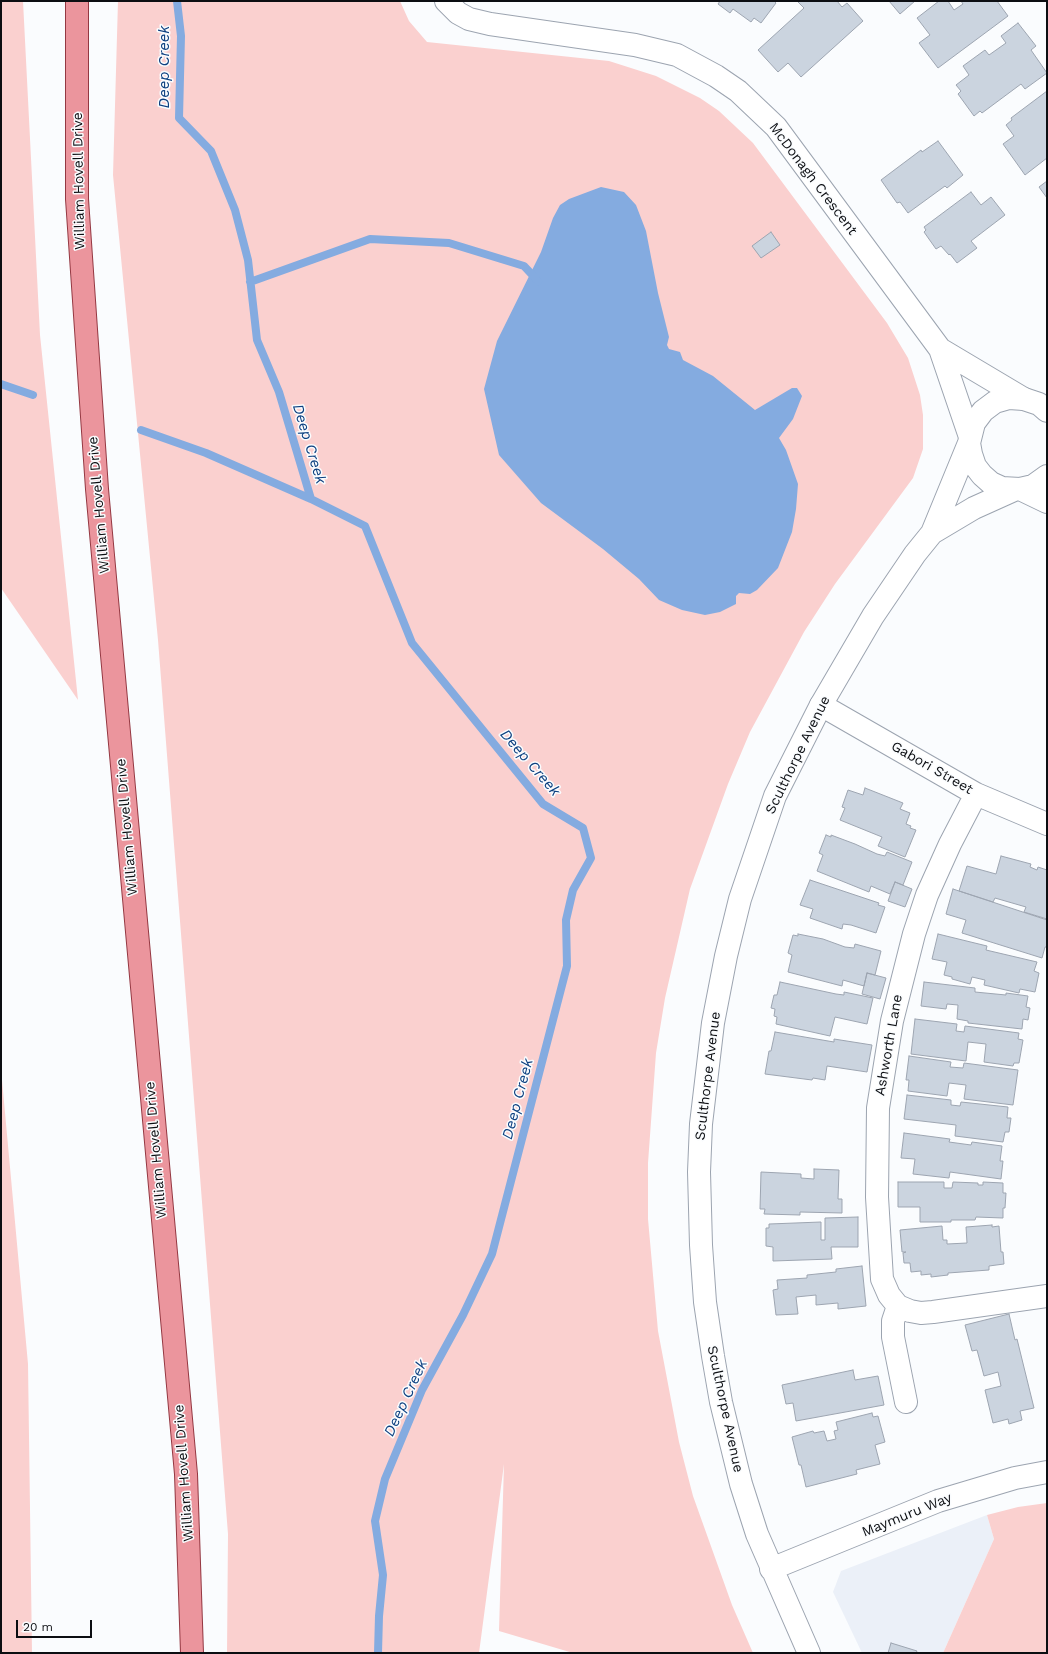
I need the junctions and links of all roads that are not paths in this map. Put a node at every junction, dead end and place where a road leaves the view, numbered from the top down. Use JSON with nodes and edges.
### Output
{"nodes":[{"id":1,"x":77,"y":1,"type":"edge"},
{"id":2,"x":446,"y":1,"type":"edge"},
{"id":3,"x":940,"y":349,"type":"junction"},
{"id":4,"x":1047,"y":390,"type":"edge"},
{"id":5,"x":1026,"y":399,"type":"junction"},
{"id":6,"x":1047,"y":411,"type":"edge"},
{"id":7,"x":970,"y":440,"type":"junction"},
{"id":8,"x":1047,"y":476,"type":"edge"},
{"id":9,"x":1017,"y":490,"type":"junction"},
{"id":10,"x":1047,"y":502,"type":"edge"},
{"id":11,"x":932,"y":534,"type":"junction"},
{"id":12,"x":821,"y":705,"type":"junction"},
{"id":13,"x":976,"y":794,"type":"junction"},
{"id":14,"x":1047,"y":824,"type":"edge"},
{"id":15,"x":1047,"y":1296,"type":"edge"},
{"id":16,"x":898,"y":1306,"type":"junction"},
{"id":17,"x":906,"y":1402,"type":"dead end"},
{"id":18,"x":1047,"y":1472,"type":"edge"},
{"id":19,"x":771,"y":1569,"type":"junction"},
{"id":20,"x":192,"y":1653,"type":"edge"},
{"id":21,"x":809,"y":1653,"type":"edge"}],
"edges":[{"from":1,"to":20,"type":"main road","name":"William Hovell Drive"},
{"from":2,"to":3,"type":"street","name":"McDonagh Crescent"},
{"from":3,"to":5,"type":"street","name":"McDonagh Crescent"},
{"from":3,"to":7,"type":"street","name":"McDonagh Crescent"},
{"from":4,"to":5,"type":"street"},
{"from":5,"to":6,"type":"street","name":"McDonagh Crescent"},
{"from":5,"to":7,"type":"street","name":"Sculthorpe Avenue"},
{"from":7,"to":9,"type":"street","name":"McDonagh Crescent"},
{"from":7,"to":11,"type":"street","name":"Sculthorpe Avenue"},
{"from":8,"to":9,"type":"street","name":"Sculthorpe Avenue"},
{"from":9,"to":10,"type":"street","name":"McDonagh Crescent"},
{"from":9,"to":11,"type":"street","name":"Sculthorpe Avenue"},
{"from":11,"to":12,"type":"street","name":"Sculthorpe Avenue"},
{"from":12,"to":13,"type":"street","name":"Gabori Street"},
{"from":12,"to":19,"type":"street","name":"Sculthorpe Avenue"},
{"from":13,"to":14,"type":"street","name":"Gabori Street"},
{"from":13,"to":16,"type":"street","name":"Ashworth Lane"},
{"from":15,"to":16,"type":"street"},
{"from":16,"to":17,"type":"street"},
{"from":18,"to":19,"type":"street","name":"Maymuru Way"},
{"from":19,"to":21,"type":"street","name":"Sculthorpe Avenue"}]}
